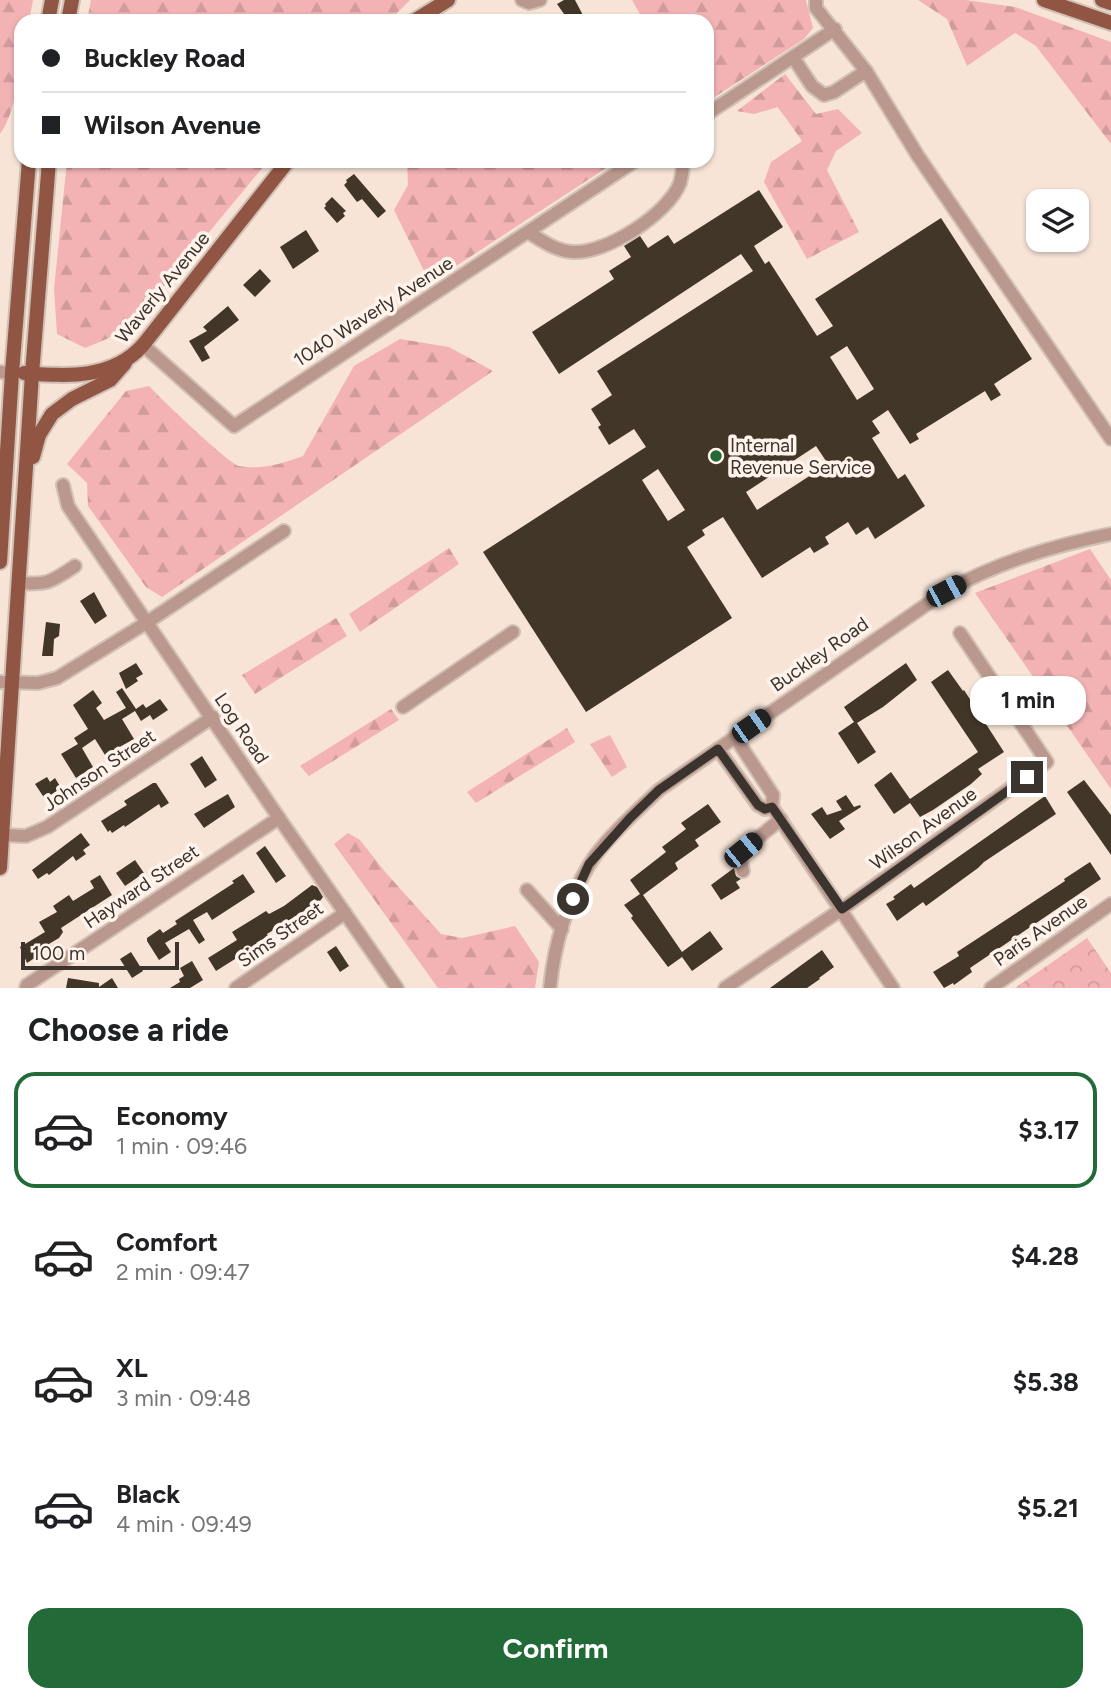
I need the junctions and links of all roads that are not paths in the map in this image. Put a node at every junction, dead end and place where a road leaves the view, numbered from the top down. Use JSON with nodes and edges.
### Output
{"nodes":[{"id":1,"x":448,"y":0,"type":"edge"},
{"id":2,"x":522,"y":0,"type":"edge"},
{"id":3,"x":540,"y":0,"type":"edge"},
{"id":4,"x":816,"y":0,"type":"edge"},
{"id":5,"x":1044,"y":0,"type":"edge"},
{"id":6,"x":1102,"y":0,"type":"edge"},
{"id":7,"x":1111,"y":3,"type":"edge"},
{"id":8,"x":432,"y":4,"type":"edge"},
{"id":9,"x":1111,"y":23,"type":"edge"},
{"id":10,"x":835,"y":29,"type":"junction"},
{"id":11,"x":793,"y":57,"type":"junction"},
{"id":12,"x":866,"y":71,"type":"junction"},
{"id":13,"x":714,"y":109,"type":"edge"},
{"id":14,"x":28,"y":168,"type":"edge"},
{"id":15,"x":48,"y":168,"type":"edge"},
{"id":16,"x":282,"y":168,"type":"edge"},
{"id":17,"x":624,"y":168,"type":"edge"},
{"id":18,"x":682,"y":168,"type":"edge"},
{"id":19,"x":528,"y":232,"type":"junction"},
{"id":20,"x":143,"y":345,"type":"junction"},
{"id":21,"x":131,"y":357,"type":"junction"},
{"id":22,"x":6,"y":372,"type":"edge"},
{"id":23,"x":32,"y":374,"type":"junction"},
{"id":24,"x":1111,"y":439,"type":"edge"},
{"id":25,"x":63,"y":485,"type":"dead end"},
{"id":26,"x":24,"y":493,"type":"junction"},
{"id":27,"x":284,"y":531,"type":"dead end"},
{"id":28,"x":1111,"y":534,"type":"edge"},
{"id":29,"x":0,"y":562,"type":"edge"},
{"id":30,"x":75,"y":566,"type":"dead end"},
{"id":31,"x":19,"y":583,"type":"junction"},
{"id":32,"x":146,"y":623,"type":"junction"},
{"id":33,"x":513,"y":632,"type":"dead end"},
{"id":34,"x":960,"y":633,"type":"dead end"},
{"id":35,"x":6,"y":683,"type":"edge"},
{"id":36,"x":403,"y":707,"type":"dead end"},
{"id":37,"x":213,"y":717,"type":"junction"},
{"id":38,"x":735,"y":737,"type":"junction"},
{"id":39,"x":718,"y":749,"type":"junction"},
{"id":40,"x":772,"y":807,"type":"junction"},
{"id":41,"x":279,"y":818,"type":"junction"},
{"id":42,"x":781,"y":819,"type":"junction"},
{"id":43,"x":1,"y":835,"type":"edge"},
{"id":44,"x":0,"y":869,"type":"edge"},
{"id":45,"x":743,"y":871,"type":"dead end"},
{"id":46,"x":527,"y":890,"type":"dead end"},
{"id":47,"x":1111,"y":904,"type":"edge"},
{"id":48,"x":842,"y":909,"type":"junction"},
{"id":49,"x":345,"y":912,"type":"junction"},
{"id":50,"x":562,"y":929,"type":"junction"},
{"id":51,"x":26,"y":988,"type":"edge"},
{"id":52,"x":236,"y":988,"type":"edge"},
{"id":53,"x":397,"y":988,"type":"edge"},
{"id":54,"x":550,"y":988,"type":"edge"},
{"id":55,"x":725,"y":988,"type":"edge"},
{"id":56,"x":893,"y":988,"type":"edge"},
{"id":57,"x":991,"y":988,"type":"edge"}],
"edges":[{"from":1,"to":8,"type":"main road"},
{"from":2,"to":3,"type":"street"},
{"from":4,"to":10,"type":"street"},
{"from":5,"to":9,"type":"main road"},
{"from":6,"to":7,"type":"main road"},
{"from":10,"to":11,"type":"street"},
{"from":10,"to":12,"type":"street"},
{"from":11,"to":12,"type":"street"},
{"from":11,"to":13,"type":"street"},
{"from":12,"to":24,"type":"street"},
{"from":14,"to":22,"type":"main road"},
{"from":15,"to":23,"type":"main road"},
{"from":16,"to":20,"type":"main road","name":"Waverly Avenue"},
{"from":17,"to":19,"type":"street","name":"1040 Waverly Avenue"},
{"from":18,"to":19,"type":"street"},
{"from":19,"to":20,"type":"street","name":"1040 Waverly Avenue"},
{"from":20,"to":21,"type":"main road","name":"Waverly Avenue"},
{"from":21,"to":23,"type":"main road","name":"Waverly Avenue"},
{"from":21,"to":26,"type":"main road"},
{"from":22,"to":23,"type":"main road","name":"Waverly Avenue"},
{"from":22,"to":29,"type":"main road"},
{"from":23,"to":26,"type":"main road"},
{"from":25,"to":32,"type":"street","name":"Log Road"},
{"from":26,"to":31,"type":"main road"},
{"from":27,"to":32,"type":"street"},
{"from":28,"to":38,"type":"street","name":"Buckley Road"},
{"from":30,"to":31,"type":"street"},
{"from":31,"to":35,"type":"main road"},
{"from":32,"to":35,"type":"street"},
{"from":32,"to":37,"type":"street","name":"Log Road"},
{"from":33,"to":36,"type":"street"},
{"from":34,"to":48,"type":"street","name":"Wilson Avenue"},
{"from":35,"to":43,"type":"main road"},
{"from":37,"to":41,"type":"street","name":"Log Road"},
{"from":37,"to":43,"type":"street","name":"Johnson Street"},
{"from":38,"to":39,"type":"street","name":"Buckley Road"},
{"from":38,"to":40,"type":"street"},
{"from":39,"to":40,"type":"street"},
{"from":39,"to":50,"type":"street","name":"Buckley Road"},
{"from":40,"to":42,"type":"street"},
{"from":41,"to":49,"type":"street","name":"Log Road"},
{"from":41,"to":51,"type":"street","name":"Hayward Street"},
{"from":42,"to":45,"type":"street"},
{"from":42,"to":48,"type":"street"},
{"from":43,"to":44,"type":"main road"},
{"from":46,"to":50,"type":"street"},
{"from":47,"to":57,"type":"street","name":"Paris Avenue"},
{"from":48,"to":55,"type":"street","name":"Wilson Avenue"},
{"from":48,"to":56,"type":"street"},
{"from":49,"to":52,"type":"street","name":"Sims Street"},
{"from":49,"to":53,"type":"street","name":"Log Road"},
{"from":50,"to":54,"type":"street","name":"Buckley Road"}]}
